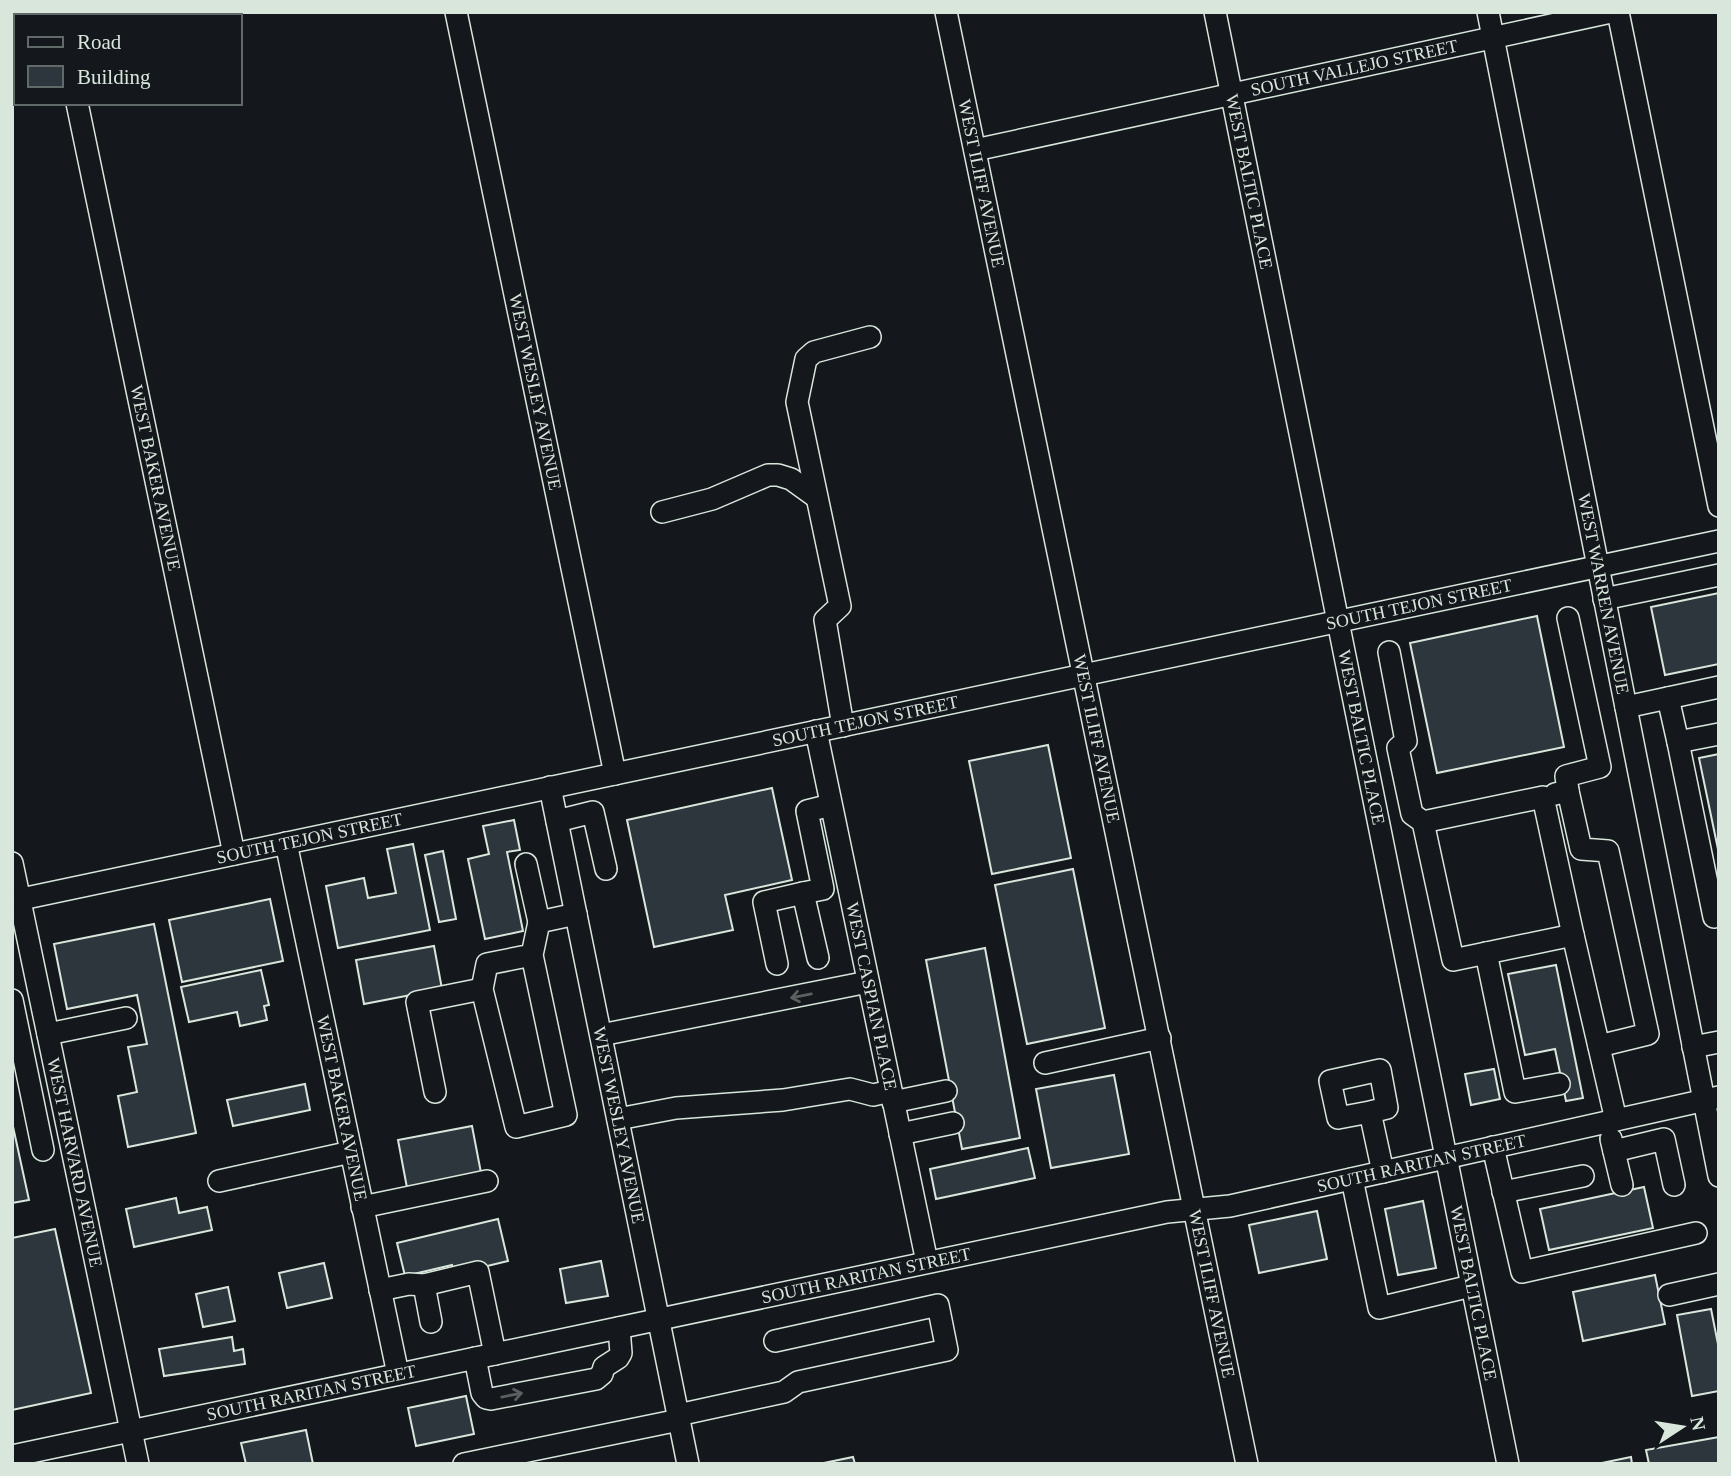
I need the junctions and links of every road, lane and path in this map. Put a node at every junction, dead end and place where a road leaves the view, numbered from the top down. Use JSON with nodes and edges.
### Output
{"nodes":[{"id":1,"x":456,"y":12,"type":"edge"},
{"id":2,"x":947,"y":12,"type":"edge"},
{"id":3,"x":1215,"y":12,"type":"edge"},
{"id":4,"x":1488,"y":12,"type":"edge"},
{"id":5,"x":1612,"y":12,"type":"edge"},
{"id":6,"x":1618,"y":12,"type":"edge"},
{"id":7,"x":1493,"y":38,"type":"junction"},
{"id":8,"x":1231,"y":95,"type":"junction"},
{"id":9,"x":77,"y":105,"type":"edge"},
{"id":10,"x":975,"y":150,"type":"junction"},
{"id":11,"x":870,"y":337,"type":"dead end"},
{"id":12,"x":816,"y":497,"type":"junction"},
{"id":13,"x":1719,"y":506,"type":"edge"},
{"id":14,"x":662,"y":512,"type":"dead end"},
{"id":15,"x":1719,"y":541,"type":"edge"},
{"id":16,"x":1598,"y":567,"type":"junction"},
{"id":17,"x":1719,"y":575,"type":"edge"},
{"id":18,"x":1604,"y":599,"type":"junction"},
{"id":19,"x":1568,"y":618,"type":"dead end"},
{"id":20,"x":1337,"y":622,"type":"junction"},
{"id":21,"x":1389,"y":652,"type":"dead end"},
{"id":22,"x":1085,"y":675,"type":"junction"},
{"id":23,"x":1719,"y":687,"type":"edge"},
{"id":24,"x":1668,"y":698,"type":"junction"},
{"id":25,"x":1626,"y":707,"type":"junction"},
{"id":26,"x":843,"y":726,"type":"junction"},
{"id":27,"x":816,"y":731,"type":"junction"},
{"id":28,"x":1719,"y":734,"type":"edge"},
{"id":29,"x":1678,"y":742,"type":"junction"},
{"id":30,"x":615,"y":774,"type":"junction"},
{"id":31,"x":550,"y":788,"type":"junction"},
{"id":32,"x":1568,"y":792,"type":"junction"},
{"id":33,"x":1543,"y":797,"type":"junction"},
{"id":34,"x":831,"y":805,"type":"junction"},
{"id":35,"x":557,"y":821,"type":"junction"},
{"id":36,"x":1423,"y":822,"type":"junction"},
{"id":37,"x":286,"y":843,"type":"junction"},
{"id":38,"x":234,"y":854,"type":"junction"},
{"id":39,"x":12,"y":863,"type":"edge"},
{"id":40,"x":526,"y":864,"type":"dead end"},
{"id":41,"x":606,"y":869,"type":"dead end"},
{"id":42,"x":848,"y":884,"type":"junction"},
{"id":43,"x":813,"y":891,"type":"junction"},
{"id":44,"x":16,"y":900,"type":"edge"},
{"id":45,"x":576,"y":914,"type":"junction"},
{"id":46,"x":1714,"y":917,"type":"dead end"},
{"id":47,"x":539,"y":922,"type":"junction"},
{"id":48,"x":1573,"y":935,"type":"junction"},
{"id":49,"x":21,"y":952,"type":"edge"},
{"id":50,"x":1486,"y":953,"type":"junction"},
{"id":51,"x":532,"y":955,"type":"junction"},
{"id":52,"x":818,"y":958,"type":"dead end"},
{"id":53,"x":777,"y":964,"type":"dead end"},
{"id":54,"x":868,"y":982,"type":"junction"},
{"id":55,"x":482,"y":989,"type":"junction"},
{"id":56,"x":12,"y":1000,"type":"edge"},
{"id":57,"x":126,"y":1018,"type":"dead end"},
{"id":58,"x":48,"y":1034,"type":"junction"},
{"id":59,"x":601,"y":1035,"type":"junction"},
{"id":60,"x":1160,"y":1038,"type":"junction"},
{"id":61,"x":1719,"y":1042,"type":"edge"},
{"id":62,"x":1599,"y":1046,"type":"junction"},
{"id":63,"x":1693,"y":1047,"type":"junction"},
{"id":64,"x":1045,"y":1063,"type":"dead end"},
{"id":65,"x":1559,"y":1084,"type":"dead end"},
{"id":66,"x":59,"y":1087,"type":"junction"},
{"id":67,"x":946,"y":1091,"type":"dead end"},
{"id":68,"x":435,"y":1092,"type":"dead end"},
{"id":69,"x":31,"y":1093,"type":"junction"},
{"id":70,"x":892,"y":1097,"type":"junction"},
{"id":71,"x":1711,"y":1098,"type":"edge"},
{"id":72,"x":1370,"y":1112,"type":"dead end"},
{"id":73,"x":618,"y":1119,"type":"junction"},
{"id":74,"x":1612,"y":1121,"type":"junction"},
{"id":75,"x":953,"y":1123,"type":"dead end"},
{"id":76,"x":900,"y":1134,"type":"junction"},
{"id":77,"x":1493,"y":1147,"type":"junction"},
{"id":78,"x":43,"y":1150,"type":"dead end"},
{"id":79,"x":1614,"y":1150,"type":"junction"},
{"id":80,"x":351,"y":1152,"type":"junction"},
{"id":81,"x":1444,"y":1158,"type":"junction"},
{"id":82,"x":1383,"y":1172,"type":"junction"},
{"id":83,"x":1583,"y":1176,"type":"dead end"},
{"id":84,"x":1719,"y":1176,"type":"edge"},
{"id":85,"x":1352,"y":1179,"type":"junction"},
{"id":86,"x":219,"y":1181,"type":"dead end"},
{"id":87,"x":487,"y":1181,"type":"dead end"},
{"id":88,"x":1622,"y":1185,"type":"dead end"},
{"id":89,"x":1674,"y":1185,"type":"dead end"},
{"id":90,"x":1503,"y":1192,"type":"junction"},
{"id":91,"x":362,"y":1208,"type":"junction"},
{"id":92,"x":1196,"y":1209,"type":"junction"},
{"id":93,"x":1696,"y":1233,"type":"dead end"},
{"id":94,"x":926,"y":1262,"type":"junction"},
{"id":95,"x":424,"y":1284,"type":"junction"},
{"id":96,"x":1719,"y":1284,"type":"edge"},
{"id":97,"x":1471,"y":1286,"type":"junction"},
{"id":98,"x":380,"y":1290,"type":"junction"},
{"id":99,"x":1669,"y":1295,"type":"dead end"},
{"id":100,"x":659,"y":1319,"type":"junction"},
{"id":101,"x":431,"y":1322,"type":"dead end"},
{"id":102,"x":619,"y":1328,"type":"junction"},
{"id":103,"x":775,"y":1341,"type":"dead end"},
{"id":104,"x":485,"y":1356,"type":"junction"},
{"id":105,"x":398,"y":1374,"type":"junction"},
{"id":106,"x":679,"y":1418,"type":"junction"},
{"id":107,"x":131,"y":1430,"type":"junction"},
{"id":108,"x":17,"y":1458,"type":"edge"},
{"id":109,"x":138,"y":1464,"type":"edge"},
{"id":110,"x":464,"y":1464,"type":"edge"},
{"id":111,"x":688,"y":1464,"type":"edge"},
{"id":112,"x":1247,"y":1464,"type":"edge"},
{"id":113,"x":1507,"y":1464,"type":"edge"}],
"edges":[{"from":1,"to":30,"type":"street","name":"WEST WESLEY AVENUE"},
{"from":2,"to":10,"type":"street","name":"WEST ILIFF AVENUE"},
{"from":3,"to":8,"type":"street","name":"WEST BALTIC PLACE"},
{"from":4,"to":7,"type":"street","name":"WEST WARREN AVENUE"},
{"from":5,"to":7,"type":"street","name":"SOUTH VALLEJO STREET"},
{"from":6,"to":13,"type":"street"},
{"from":7,"to":8,"type":"street","name":"SOUTH VALLEJO STREET"},
{"from":7,"to":16,"type":"street","name":"WEST WARREN AVENUE"},
{"from":8,"to":10,"type":"street","name":"SOUTH VALLEJO STREET"},
{"from":8,"to":20,"type":"street","name":"WEST BALTIC PLACE"},
{"from":9,"to":38,"type":"street","name":"WEST BAKER AVENUE"},
{"from":10,"to":22,"type":"street","name":"WEST ILIFF AVENUE"},
{"from":11,"to":12,"type":"street"},
{"from":12,"to":14,"type":"street"},
{"from":12,"to":26,"type":"street"},
{"from":15,"to":16,"type":"street","name":"SOUTH TEJON STREET"},
{"from":16,"to":18,"type":"street","name":"WEST WARREN AVENUE"},
{"from":16,"to":20,"type":"street","name":"SOUTH TEJON STREET"},
{"from":17,"to":18,"type":"street"},
{"from":18,"to":25,"type":"street","name":"WEST WARREN AVENUE"},
{"from":19,"to":32,"type":"street"},
{"from":20,"to":22,"type":"street","name":"SOUTH TEJON STREET"},
{"from":20,"to":81,"type":"street","name":"WEST BALTIC PLACE"},
{"from":21,"to":36,"type":"street"},
{"from":22,"to":26,"type":"street","name":"SOUTH TEJON STREET"},
{"from":22,"to":60,"type":"street","name":"WEST ILIFF AVENUE"},
{"from":23,"to":24,"type":"street"},
{"from":24,"to":25,"type":"street"},
{"from":24,"to":29,"type":"street"},
{"from":25,"to":63,"type":"street","name":"WEST WARREN AVENUE"},
{"from":26,"to":27,"type":"street","name":"SOUTH TEJON STREET"},
{"from":27,"to":30,"type":"street","name":"SOUTH TEJON STREET"},
{"from":27,"to":34,"type":"street","name":"WEST CASPIAN PLACE"},
{"from":28,"to":29,"type":"street"},
{"from":29,"to":46,"type":"street"},
{"from":30,"to":31,"type":"street","name":"SOUTH TEJON STREET"},
{"from":31,"to":35,"type":"street","name":"WEST WESLEY AVENUE"},
{"from":31,"to":37,"type":"street","name":"SOUTH TEJON STREET"},
{"from":32,"to":33,"type":"street"},
{"from":32,"to":62,"type":"street"},
{"from":33,"to":36,"type":"street"},
{"from":33,"to":48,"type":"street"},
{"from":34,"to":42,"type":"street","name":"WEST CASPIAN PLACE"},
{"from":34,"to":43,"type":"street"},
{"from":35,"to":41,"type":"street"},
{"from":35,"to":45,"type":"street","name":"WEST WESLEY AVENUE"},
{"from":36,"to":50,"type":"street"},
{"from":37,"to":38,"type":"street","name":"SOUTH TEJON STREET"},
{"from":37,"to":80,"type":"street","name":"WEST BAKER AVENUE"},
{"from":38,"to":44,"type":"street","name":"SOUTH TEJON STREET"},
{"from":39,"to":44,"type":"street","name":"WEST HARVARD AVENUE"},
{"from":40,"to":47,"type":"street"},
{"from":42,"to":43,"type":"street"},
{"from":42,"to":54,"type":"street","name":"WEST CASPIAN PLACE"},
{"from":43,"to":52,"type":"street"},
{"from":43,"to":53,"type":"street"},
{"from":44,"to":49,"type":"street","name":"WEST HARVARD AVENUE"},
{"from":45,"to":47,"type":"street"},
{"from":45,"to":59,"type":"street","name":"WEST WESLEY AVENUE"},
{"from":47,"to":51,"type":"street"},
{"from":48,"to":50,"type":"street"},
{"from":48,"to":62,"type":"street"},
{"from":49,"to":58,"type":"street","name":"WEST HARVARD AVENUE"},
{"from":50,"to":65,"type":"street"},
{"from":51,"to":55,"type":"street"},
{"from":51,"to":55,"type":"street"},
{"from":54,"to":59,"type":"street","one_way":true},
{"from":54,"to":70,"type":"street","name":"WEST CASPIAN PLACE"},
{"from":55,"to":68,"type":"street"},
{"from":56,"to":69,"type":"street"},
{"from":57,"to":58,"type":"street"},
{"from":58,"to":66,"type":"street","name":"WEST HARVARD AVENUE"},
{"from":59,"to":73,"type":"street","name":"WEST WESLEY AVENUE"},
{"from":60,"to":64,"type":"street"},
{"from":60,"to":92,"type":"street","name":"WEST ILIFF AVENUE"},
{"from":61,"to":63,"type":"street"},
{"from":62,"to":74,"type":"street"},
{"from":63,"to":71,"type":"street","name":"WEST WARREN AVENUE"},
{"from":66,"to":69,"type":"street"},
{"from":66,"to":107,"type":"street","name":"WEST HARVARD AVENUE"},
{"from":67,"to":70,"type":"street"},
{"from":69,"to":78,"type":"street"},
{"from":70,"to":73,"type":"street"},
{"from":70,"to":76,"type":"street","name":"WEST CASPIAN PLACE"},
{"from":71,"to":74,"type":"street","name":"SOUTH RARITAN STREET"},
{"from":71,"to":84,"type":"street","name":"WEST WARREN AVENUE"},
{"from":72,"to":82,"type":"street"},
{"from":73,"to":100,"type":"street","name":"WEST WESLEY AVENUE"},
{"from":74,"to":77,"type":"street","name":"SOUTH RARITAN STREET"},
{"from":74,"to":79,"type":"street"},
{"from":75,"to":76,"type":"street"},
{"from":76,"to":94,"type":"street","name":"WEST CASPIAN PLACE"},
{"from":77,"to":81,"type":"street","name":"SOUTH RARITAN STREET"},
{"from":77,"to":90,"type":"street"},
{"from":79,"to":88,"type":"street"},
{"from":79,"to":89,"type":"street"},
{"from":80,"to":86,"type":"street"},
{"from":80,"to":91,"type":"street","name":"WEST BAKER AVENUE"},
{"from":81,"to":82,"type":"street","name":"SOUTH RARITAN STREET"},
{"from":81,"to":97,"type":"street","name":"WEST BALTIC PLACE"},
{"from":82,"to":85,"type":"street","name":"SOUTH RARITAN STREET"},
{"from":83,"to":90,"type":"street"},
{"from":85,"to":92,"type":"street","name":"SOUTH RARITAN STREET"},
{"from":85,"to":97,"type":"street"},
{"from":87,"to":91,"type":"street"},
{"from":90,"to":93,"type":"street"},
{"from":91,"to":98,"type":"street","name":"WEST BAKER AVENUE"},
{"from":92,"to":94,"type":"street","name":"SOUTH RARITAN STREET"},
{"from":92,"to":112,"type":"street","name":"WEST ILIFF AVENUE"},
{"from":94,"to":100,"type":"street","name":"SOUTH RARITAN STREET"},
{"from":95,"to":98,"type":"street"},
{"from":95,"to":101,"type":"street"},
{"from":95,"to":104,"type":"street"},
{"from":96,"to":99,"type":"street"},
{"from":97,"to":113,"type":"street","name":"WEST BALTIC PLACE"},
{"from":98,"to":105,"type":"street","name":"WEST BAKER AVENUE"},
{"from":100,"to":102,"type":"street","name":"SOUTH RARITAN STREET"},
{"from":100,"to":106,"type":"street","name":"WEST WESLEY AVENUE"},
{"from":102,"to":104,"type":"street","name":"SOUTH RARITAN STREET"},
{"from":104,"to":102,"type":"street","one_way":true},
{"from":103,"to":106,"type":"street"},
{"from":104,"to":105,"type":"street","name":"SOUTH RARITAN STREET"},
{"from":105,"to":107,"type":"street","name":"SOUTH RARITAN STREET"},
{"from":106,"to":110,"type":"street"},
{"from":106,"to":111,"type":"street","name":"WEST WESLEY AVENUE"},
{"from":107,"to":108,"type":"street","name":"SOUTH RARITAN STREET"},
{"from":107,"to":109,"type":"street","name":"WEST HARVARD AVENUE"}]}
